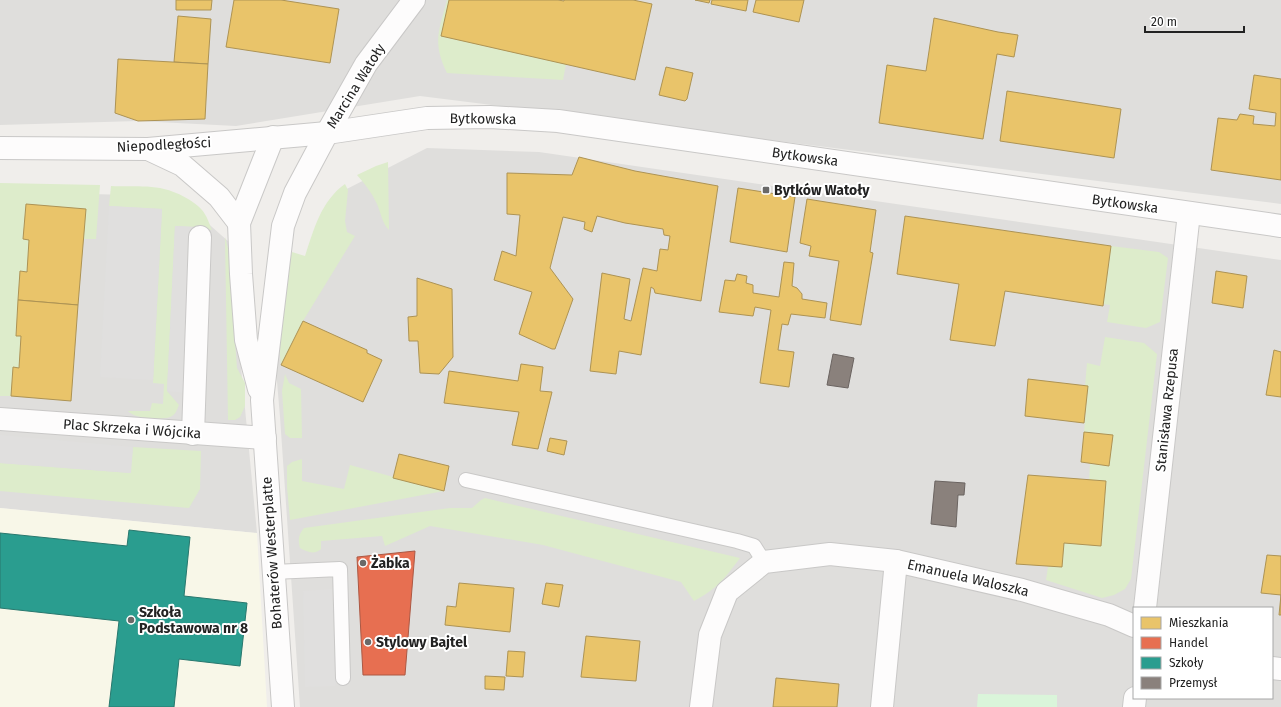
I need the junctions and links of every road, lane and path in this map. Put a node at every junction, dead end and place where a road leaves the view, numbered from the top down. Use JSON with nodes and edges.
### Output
{"nodes":[{"id":1,"x":414,"y":0,"type":"edge"},
{"id":2,"x":327,"y":133,"type":"junction"},
{"id":3,"x":273,"y":137,"type":"junction"},
{"id":4,"x":0,"y":148,"type":"edge"},
{"id":5,"x":148,"y":148,"type":"junction"},
{"id":6,"x":1188,"y":213,"type":"junction"},
{"id":7,"x":239,"y":223,"type":"junction"},
{"id":8,"x":1281,"y":226,"type":"edge"},
{"id":9,"x":200,"y":237,"type":"dead end"},
{"id":10,"x":262,"y":400,"type":"junction"},
{"id":11,"x":0,"y":418,"type":"edge"},
{"id":12,"x":193,"y":434,"type":"junction"},
{"id":13,"x":264,"y":438,"type":"junction"},
{"id":14,"x":466,"y":480,"type":"dead end"},
{"id":15,"x":896,"y":561,"type":"junction"},
{"id":16,"x":764,"y":562,"type":"junction"},
{"id":17,"x":273,"y":572,"type":"junction"},
{"id":18,"x":1145,"y":607,"type":"edge"},
{"id":19,"x":1133,"y":626,"type":"edge"},
{"id":20,"x":343,"y":678,"type":"dead end"},
{"id":21,"x":283,"y":707,"type":"edge"},
{"id":22,"x":701,"y":707,"type":"edge"},
{"id":23,"x":882,"y":707,"type":"edge"}],
"edges":[{"from":1,"to":2,"type":"street","name":"Marcina Watoły"},
{"from":2,"to":3,"type":"street","name":"Niepodległości"},
{"from":2,"to":6,"type":"street","name":"Bytkowska"},
{"from":2,"to":10,"type":"street","name":"Bohaterów Westerplatte"},
{"from":3,"to":5,"type":"street","name":"Niepodległości"},
{"from":3,"to":7,"type":"street","name":"Bohaterów Westerplatte"},
{"from":4,"to":5,"type":"street","name":"Niepodległości"},
{"from":5,"to":7,"type":"street"},
{"from":6,"to":8,"type":"street","name":"Bytkowska"},
{"from":6,"to":18,"type":"street","name":"Stanisława Rzepusa"},
{"from":7,"to":10,"type":"street","name":"Bohaterów Westerplatte"},
{"from":9,"to":12,"type":"street"},
{"from":10,"to":13,"type":"street","name":"Bohaterów Westerplatte"},
{"from":11,"to":12,"type":"street","name":"Plac Skrzeka i Wójcika"},
{"from":12,"to":13,"type":"street","name":"Plac Skrzeka i Wójcika"},
{"from":13,"to":17,"type":"street","name":"Bohaterów Westerplatte"},
{"from":14,"to":16,"type":"lane"},
{"from":15,"to":16,"type":"street"},
{"from":15,"to":19,"type":"street","name":"Emanuela Waloszka"},
{"from":15,"to":23,"type":"street","name":"Emanuela Waloszka"},
{"from":16,"to":22,"type":"street"},
{"from":17,"to":20,"type":"lane"},
{"from":17,"to":21,"type":"street","name":"Bohaterów Westerplatte"}]}
